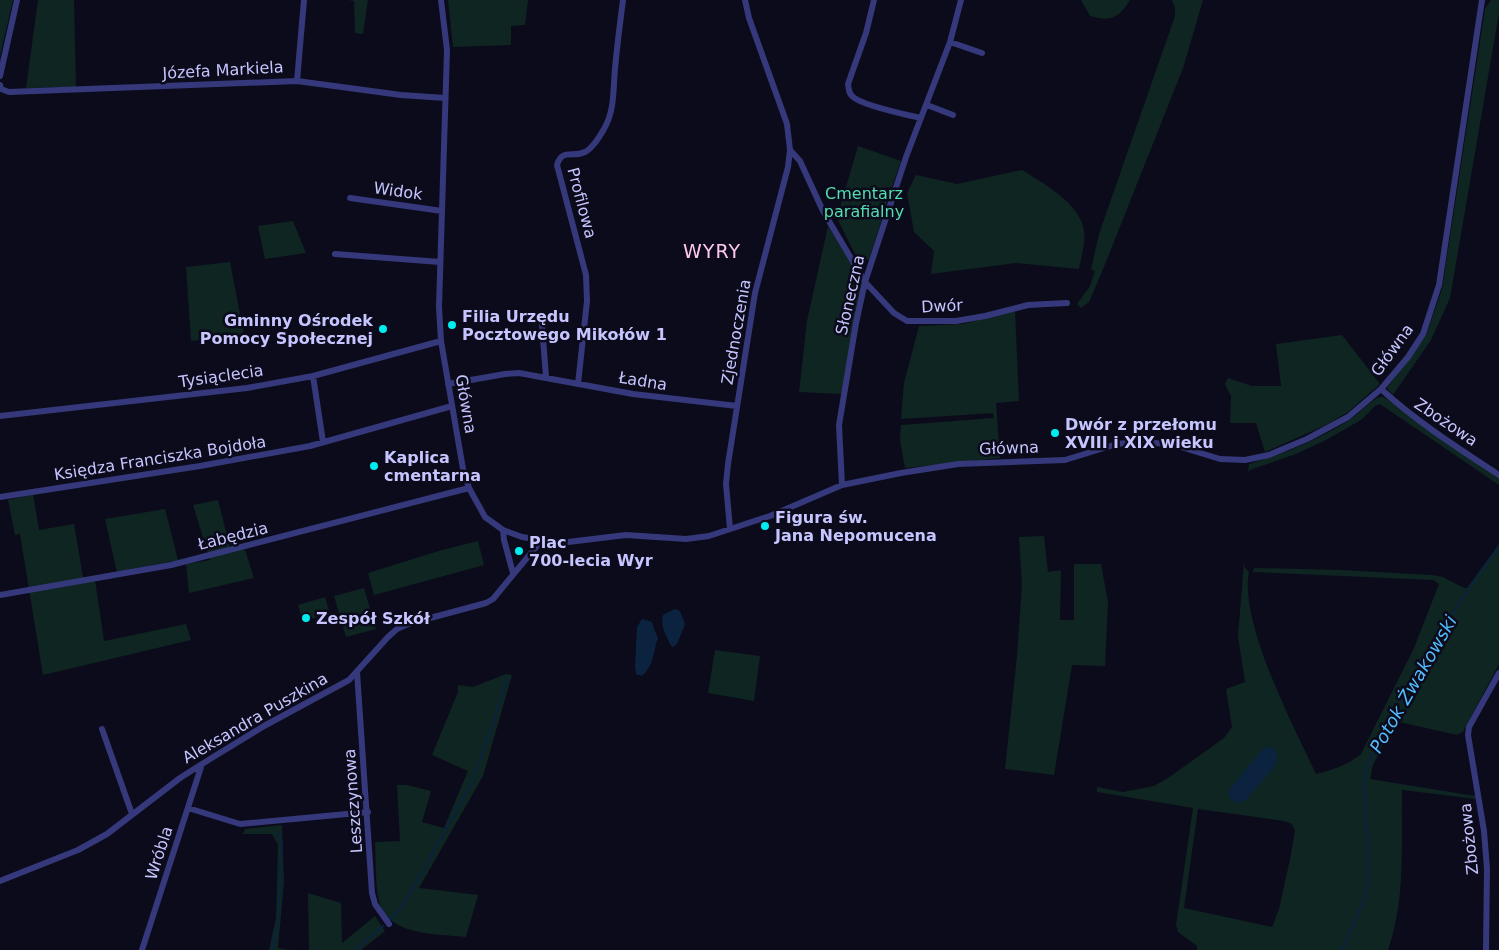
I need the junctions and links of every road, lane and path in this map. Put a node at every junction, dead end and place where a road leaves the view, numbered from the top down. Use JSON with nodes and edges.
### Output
{"nodes":[{"id":1,"x":17,"y":0,"type":"edge"},
{"id":2,"x":304,"y":0,"type":"edge"},
{"id":3,"x":441,"y":0,"type":"edge"},
{"id":4,"x":623,"y":0,"type":"edge"},
{"id":5,"x":745,"y":0,"type":"edge"},
{"id":6,"x":874,"y":0,"type":"edge"},
{"id":7,"x":961,"y":0,"type":"edge"},
{"id":8,"x":1482,"y":0,"type":"edge"},
{"id":9,"x":950,"y":42,"type":"junction"},
{"id":10,"x":982,"y":53,"type":"dead end"},
{"id":11,"x":0,"y":76,"type":"edge"},
{"id":12,"x":297,"y":81,"type":"junction"},
{"id":13,"x":0,"y":87,"type":"edge"},
{"id":14,"x":445,"y":98,"type":"junction"},
{"id":15,"x":927,"y":105,"type":"junction"},
{"id":16,"x":953,"y":115,"type":"dead end"},
{"id":17,"x":921,"y":118,"type":"junction"},
{"id":18,"x":790,"y":150,"type":"junction"},
{"id":19,"x":350,"y":198,"type":"dead end"},
{"id":20,"x":442,"y":211,"type":"junction"},
{"id":21,"x":334,"y":254,"type":"dead end"},
{"id":22,"x":440,"y":262,"type":"junction"},
{"id":23,"x":865,"y":282,"type":"junction"},
{"id":24,"x":1067,"y":303,"type":"dead end"},
{"id":25,"x":542,"y":325,"type":"dead end"},
{"id":26,"x":441,"y":341,"type":"junction"},
{"id":27,"x":313,"y":376,"type":"junction"},
{"id":28,"x":546,"y":377,"type":"junction"},
{"id":29,"x":448,"y":384,"type":"junction"},
{"id":30,"x":578,"y":384,"type":"junction"},
{"id":31,"x":1381,"y":389,"type":"junction"},
{"id":32,"x":452,"y":406,"type":"junction"},
{"id":33,"x":737,"y":406,"type":"junction"},
{"id":34,"x":0,"y":416,"type":"edge"},
{"id":35,"x":322,"y":442,"type":"junction"},
{"id":36,"x":1499,"y":475,"type":"edge"},
{"id":37,"x":842,"y":485,"type":"junction"},
{"id":38,"x":469,"y":488,"type":"junction"},
{"id":39,"x":0,"y":497,"type":"edge"},
{"id":40,"x":730,"y":528,"type":"junction"},
{"id":41,"x":503,"y":530,"type":"junction"},
{"id":42,"x":541,"y":541,"type":"junction"},
{"id":43,"x":513,"y":573,"type":"junction"},
{"id":44,"x":0,"y":595,"type":"edge"},
{"id":45,"x":357,"y":672,"type":"junction"},
{"id":46,"x":1499,"y":673,"type":"edge"},
{"id":47,"x":102,"y":729,"type":"dead end"},
{"id":48,"x":202,"y":764,"type":"junction"},
{"id":49,"x":188,"y":808,"type":"junction"},
{"id":50,"x":368,"y":812,"type":"junction"},
{"id":51,"x":132,"y":814,"type":"junction"},
{"id":52,"x":0,"y":881,"type":"edge"},
{"id":53,"x":389,"y":924,"type":"dead end"},
{"id":54,"x":142,"y":950,"type":"edge"},
{"id":55,"x":1486,"y":950,"type":"edge"}],
"edges":[{"from":1,"to":11,"type":"street"},
{"from":2,"to":12,"type":"street"},
{"from":3,"to":14,"type":"street","name":"Główna"},
{"from":4,"to":30,"type":"street","name":"Profilowa"},
{"from":5,"to":18,"type":"street","name":"Zjednoczenia"},
{"from":6,"to":17,"type":"street"},
{"from":7,"to":9,"type":"street","name":"Słoneczna"},
{"from":8,"to":31,"type":"street","name":"Główna"},
{"from":9,"to":10,"type":"street"},
{"from":9,"to":15,"type":"street","name":"Słoneczna"},
{"from":12,"to":13,"type":"street","name":"Józefa Markiela"},
{"from":12,"to":14,"type":"street","name":"Józefa Markiela"},
{"from":14,"to":20,"type":"street","name":"Główna"},
{"from":15,"to":16,"type":"street"},
{"from":15,"to":17,"type":"street","name":"Słoneczna"},
{"from":17,"to":23,"type":"street","name":"Słoneczna"},
{"from":18,"to":23,"type":"street","name":"Dwór"},
{"from":18,"to":33,"type":"street","name":"Zjednoczenia"},
{"from":19,"to":20,"type":"street","name":"Widok"},
{"from":20,"to":22,"type":"street","name":"Główna"},
{"from":21,"to":22,"type":"street"},
{"from":22,"to":26,"type":"street","name":"Główna"},
{"from":23,"to":24,"type":"street","name":"Dwór"},
{"from":23,"to":37,"type":"street","name":"Słoneczna"},
{"from":25,"to":28,"type":"street"},
{"from":26,"to":27,"type":"street","name":"Tysiąclecia"},
{"from":26,"to":29,"type":"street","name":"Główna"},
{"from":27,"to":34,"type":"street","name":"Tysiąclecia"},
{"from":27,"to":35,"type":"street"},
{"from":28,"to":29,"type":"street","name":"Ładna"},
{"from":28,"to":30,"type":"street","name":"Ładna"},
{"from":29,"to":32,"type":"street","name":"Główna"},
{"from":30,"to":33,"type":"street","name":"Ładna"},
{"from":31,"to":36,"type":"street","name":"Zbożowa"},
{"from":31,"to":37,"type":"street","name":"Główna"},
{"from":32,"to":35,"type":"street","name":"Księdza Franciszka Bojdoła"},
{"from":32,"to":38,"type":"street","name":"Główna"},
{"from":33,"to":40,"type":"street","name":"Zjednoczenia"},
{"from":35,"to":39,"type":"street","name":"Księdza Franciszka Bojdoła"},
{"from":37,"to":40,"type":"street","name":"Główna"},
{"from":38,"to":41,"type":"street","name":"Główna"},
{"from":38,"to":44,"type":"street","name":"Łabędzia"},
{"from":40,"to":42,"type":"street","name":"Główna"},
{"from":41,"to":42,"type":"street","name":"Główna"},
{"from":41,"to":43,"type":"street"},
{"from":42,"to":43,"type":"street","name":"Aleksandra Puszkina"},
{"from":43,"to":45,"type":"street","name":"Aleksandra Puszkina"},
{"from":45,"to":48,"type":"street","name":"Aleksandra Puszkina"},
{"from":45,"to":50,"type":"street","name":"Leszczynowa"},
{"from":46,"to":55,"type":"street","name":"Zbożowa"},
{"from":47,"to":51,"type":"street"},
{"from":48,"to":49,"type":"street","name":"Wróbla"},
{"from":48,"to":51,"type":"street","name":"Aleksandra Puszkina"},
{"from":49,"to":50,"type":"street"},
{"from":49,"to":54,"type":"street","name":"Wróbla"},
{"from":50,"to":53,"type":"street","name":"Leszczynowa"},
{"from":51,"to":52,"type":"street","name":"Aleksandra Puszkina"}]}
